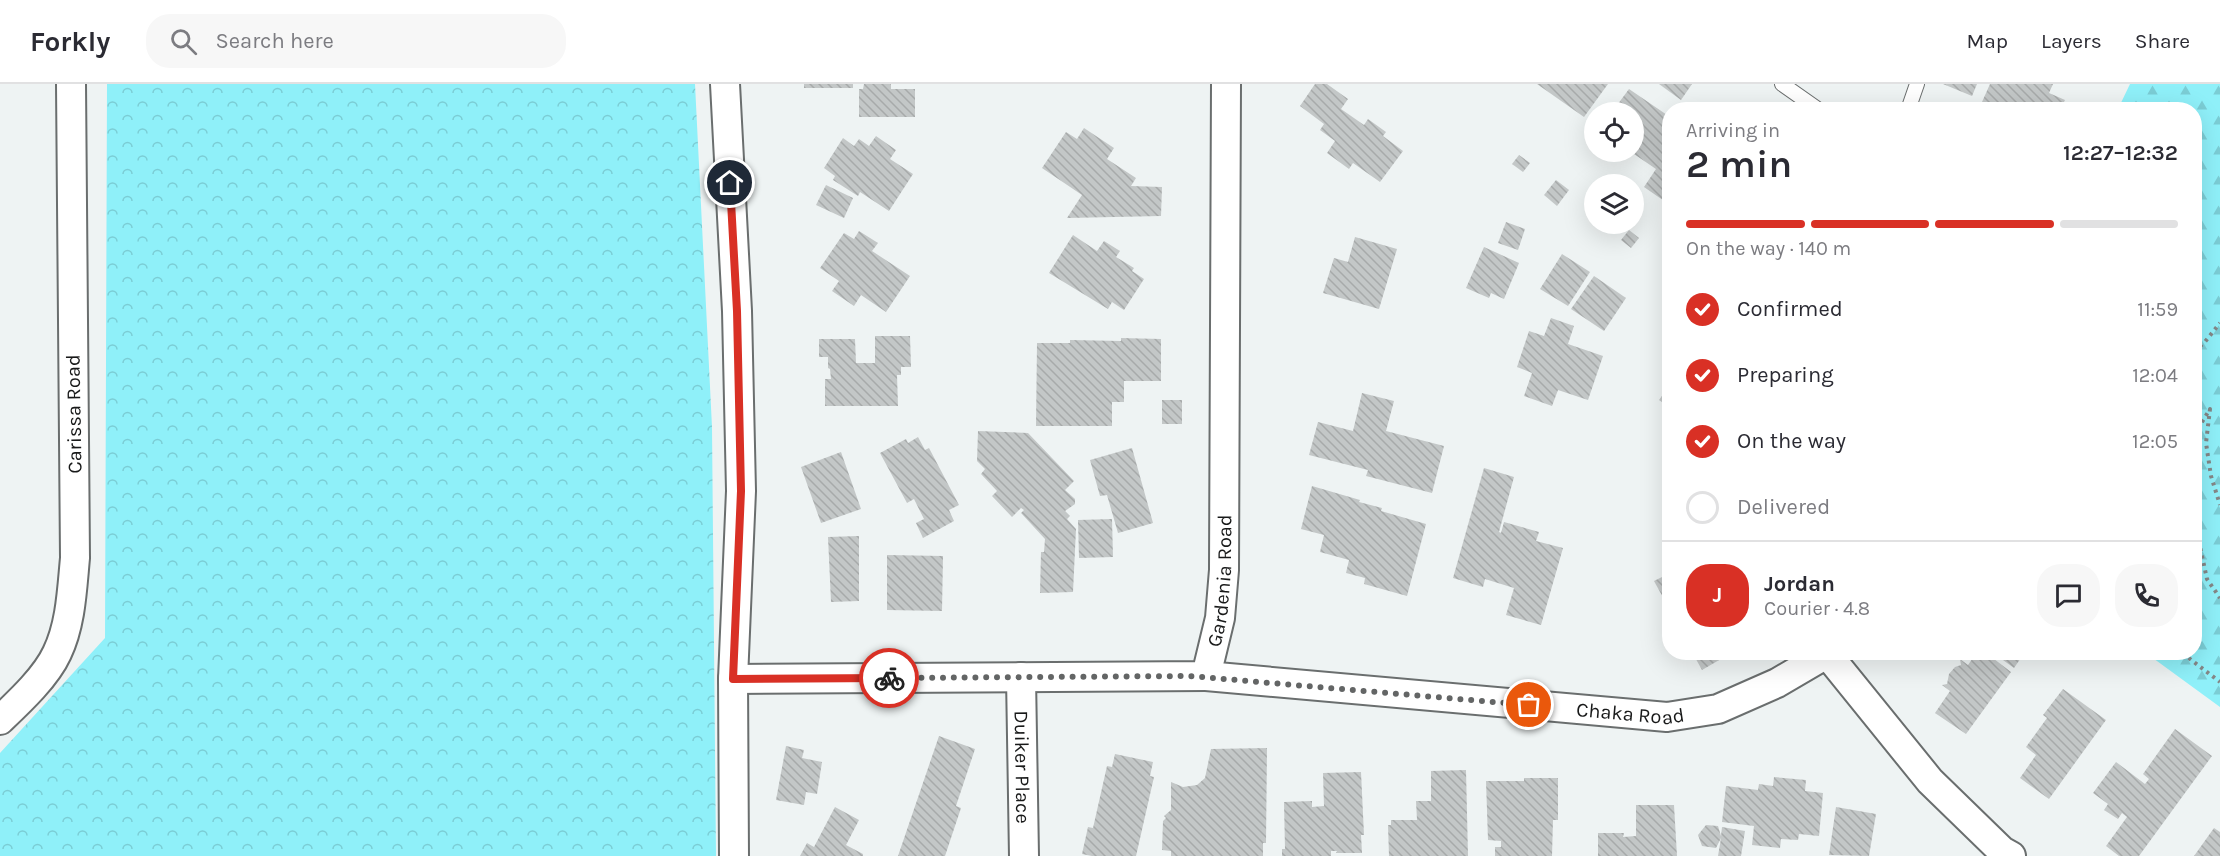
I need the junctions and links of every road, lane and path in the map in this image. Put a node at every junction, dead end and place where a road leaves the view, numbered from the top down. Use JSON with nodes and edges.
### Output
{"nodes":[{"id":1,"x":71,"y":84,"type":"edge"},
{"id":2,"x":725,"y":84,"type":"edge"},
{"id":3,"x":1226,"y":84,"type":"edge"},
{"id":4,"x":1782,"y":84,"type":"edge"},
{"id":5,"x":1917,"y":84,"type":"edge"},
{"id":6,"x":1808,"y":102,"type":"edge"},
{"id":7,"x":1911,"y":102,"type":"edge"},
{"id":8,"x":2220,"y":323,"type":"edge"},
{"id":9,"x":2202,"y":345,"type":"edge"},
{"id":10,"x":2202,"y":422,"type":"edge"},
{"id":11,"x":2220,"y":505,"type":"edge"},
{"id":12,"x":2202,"y":556,"type":"edge"},
{"id":13,"x":2220,"y":598,"type":"edge"},
{"id":14,"x":1818,"y":660,"type":"edge"},
{"id":15,"x":1834,"y":660,"type":"edge"},
{"id":16,"x":2191,"y":660,"type":"edge"},
{"id":17,"x":1206,"y":676,"type":"junction"},
{"id":18,"x":1022,"y":677,"type":"junction"},
{"id":19,"x":733,"y":679,"type":"junction"},
{"id":20,"x":2220,"y":682,"type":"edge"},
{"id":21,"x":0,"y":720,"type":"edge"},
{"id":22,"x":734,"y":856,"type":"edge"},
{"id":23,"x":1024,"y":856,"type":"edge"},
{"id":24,"x":2011,"y":856,"type":"edge"}],
"edges":[{"from":1,"to":21,"type":"street","name":"Carissa Road"},
{"from":2,"to":19,"type":"street"},
{"from":3,"to":17,"type":"street","name":"Gardenia Road"},
{"from":4,"to":6,"type":"lane"},
{"from":5,"to":7,"type":"lane"},
{"from":8,"to":9,"type":"path"},
{"from":10,"to":11,"type":"path"},
{"from":12,"to":13,"type":"path"},
{"from":14,"to":17,"type":"street","name":"Chaka Road"},
{"from":15,"to":24,"type":"street","name":"Chaka Road"},
{"from":16,"to":20,"type":"path"},
{"from":17,"to":18,"type":"street"},
{"from":18,"to":19,"type":"street"},
{"from":18,"to":23,"type":"street","name":"Duiker Place"},
{"from":19,"to":22,"type":"street"}]}
